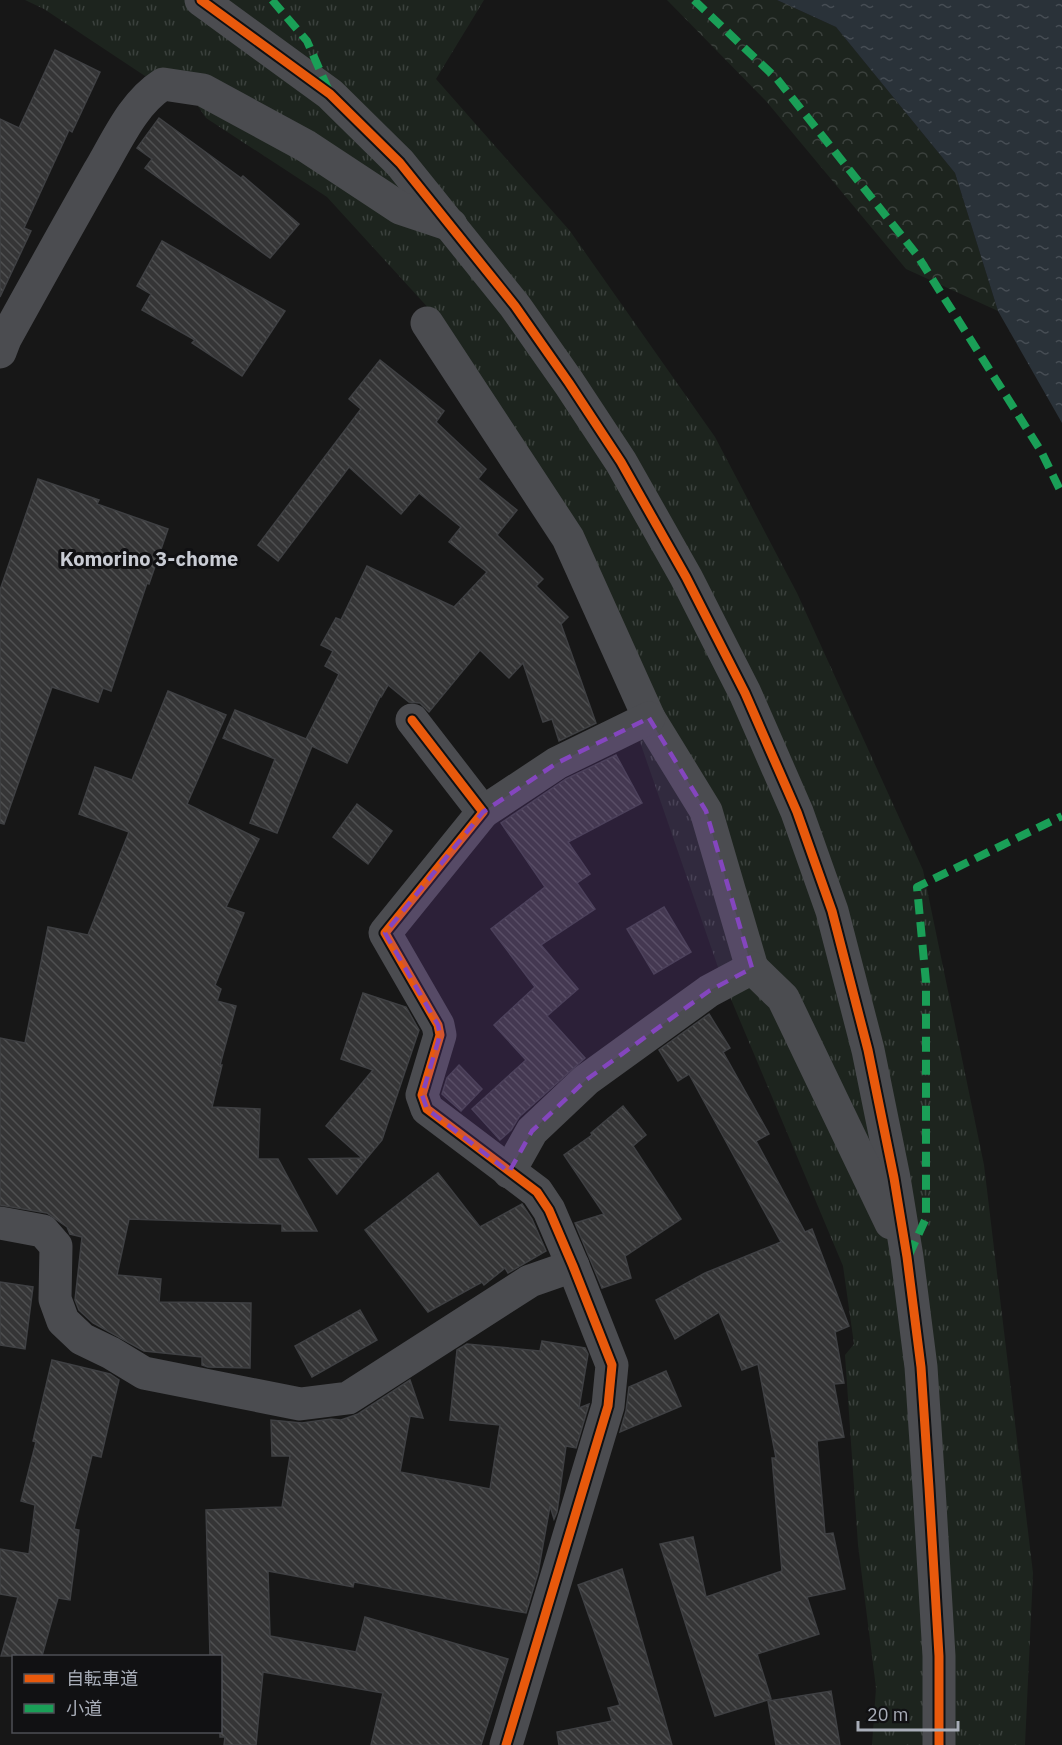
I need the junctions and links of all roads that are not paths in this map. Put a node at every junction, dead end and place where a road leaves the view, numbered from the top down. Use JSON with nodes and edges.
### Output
{"nodes":[{"id":1,"x":201,"y":0,"type":"edge"},
{"id":2,"x":451,"y":225,"type":"junction"},
{"id":3,"x":428,"y":323,"type":"dead end"},
{"id":4,"x":2,"y":342,"type":"edge"},
{"id":5,"x":649,"y":718,"type":"junction"},
{"id":6,"x":412,"y":720,"type":"dead end"},
{"id":7,"x":483,"y":812,"type":"junction"},
{"id":8,"x":752,"y":968,"type":"junction"},
{"id":9,"x":510,"y":1172,"type":"junction"},
{"id":10,"x":0,"y":1223,"type":"edge"},
{"id":11,"x":907,"y":1257,"type":"junction"},
{"id":12,"x":573,"y":1266,"type":"junction"},
{"id":13,"x":506,"y":1745,"type":"edge"},
{"id":14,"x":939,"y":1745,"type":"edge"}],
"edges":[{"from":1,"to":2,"type":"street"},
{"from":2,"to":4,"type":"street"},
{"from":2,"to":11,"type":"street"},
{"from":3,"to":5,"type":"street"},
{"from":5,"to":7,"type":"street"},
{"from":5,"to":8,"type":"street"},
{"from":6,"to":7,"type":"street"},
{"from":7,"to":9,"type":"street"},
{"from":8,"to":9,"type":"street"},
{"from":8,"to":11,"type":"street"},
{"from":9,"to":12,"type":"street"},
{"from":10,"to":12,"type":"street"},
{"from":11,"to":14,"type":"street"},
{"from":12,"to":13,"type":"street"}]}
